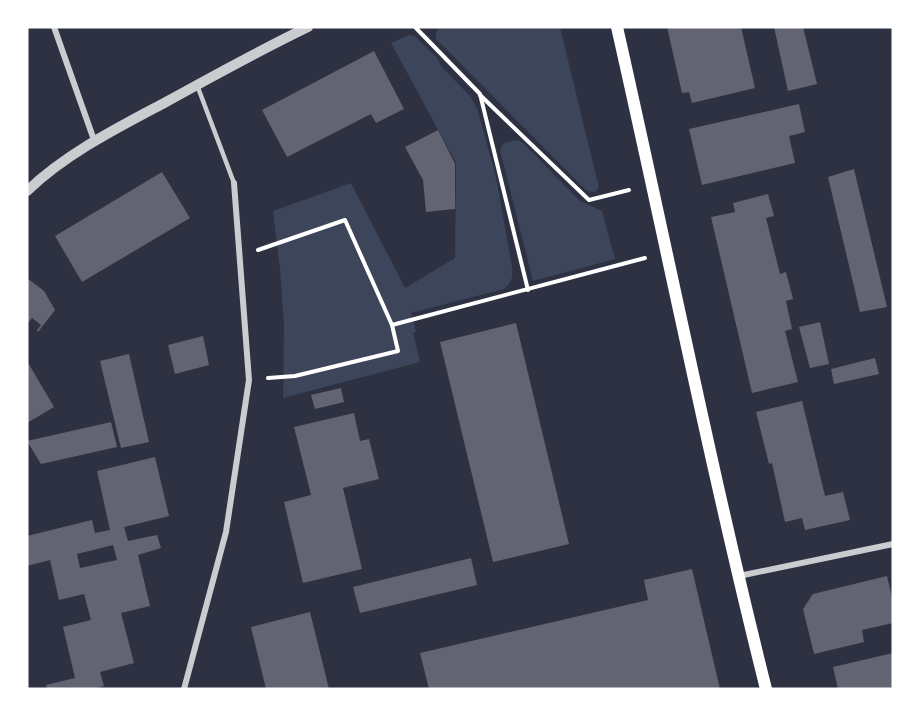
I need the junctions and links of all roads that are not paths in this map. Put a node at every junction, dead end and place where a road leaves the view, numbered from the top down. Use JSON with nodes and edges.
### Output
{"nodes":[{"id":1,"x":54,"y":27,"type":"edge"},
{"id":2,"x":308,"y":27,"type":"edge"},
{"id":3,"x":617,"y":27,"type":"edge"},
{"id":4,"x":197,"y":85,"type":"junction"},
{"id":5,"x":94,"y":141,"type":"junction"},
{"id":6,"x":234,"y":183,"type":"joint"},
{"id":7,"x":27,"y":191,"type":"edge"},
{"id":8,"x":893,"y":544,"type":"edge"},
{"id":9,"x":738,"y":577,"type":"junction"},
{"id":10,"x":184,"y":689,"type":"edge"},
{"id":11,"x":766,"y":689,"type":"edge"}],
"edges":[{"from":1,"to":5,"type":"street"},
{"from":2,"to":4,"type":"street"},
{"from":3,"to":9,"type":"main road"},
{"from":4,"to":5,"type":"street"},
{"from":4,"to":6,"type":"lane"},
{"from":5,"to":7,"type":"street"},
{"from":6,"to":10,"type":"street"},
{"from":8,"to":9,"type":"street"},
{"from":9,"to":11,"type":"main road"}]}
